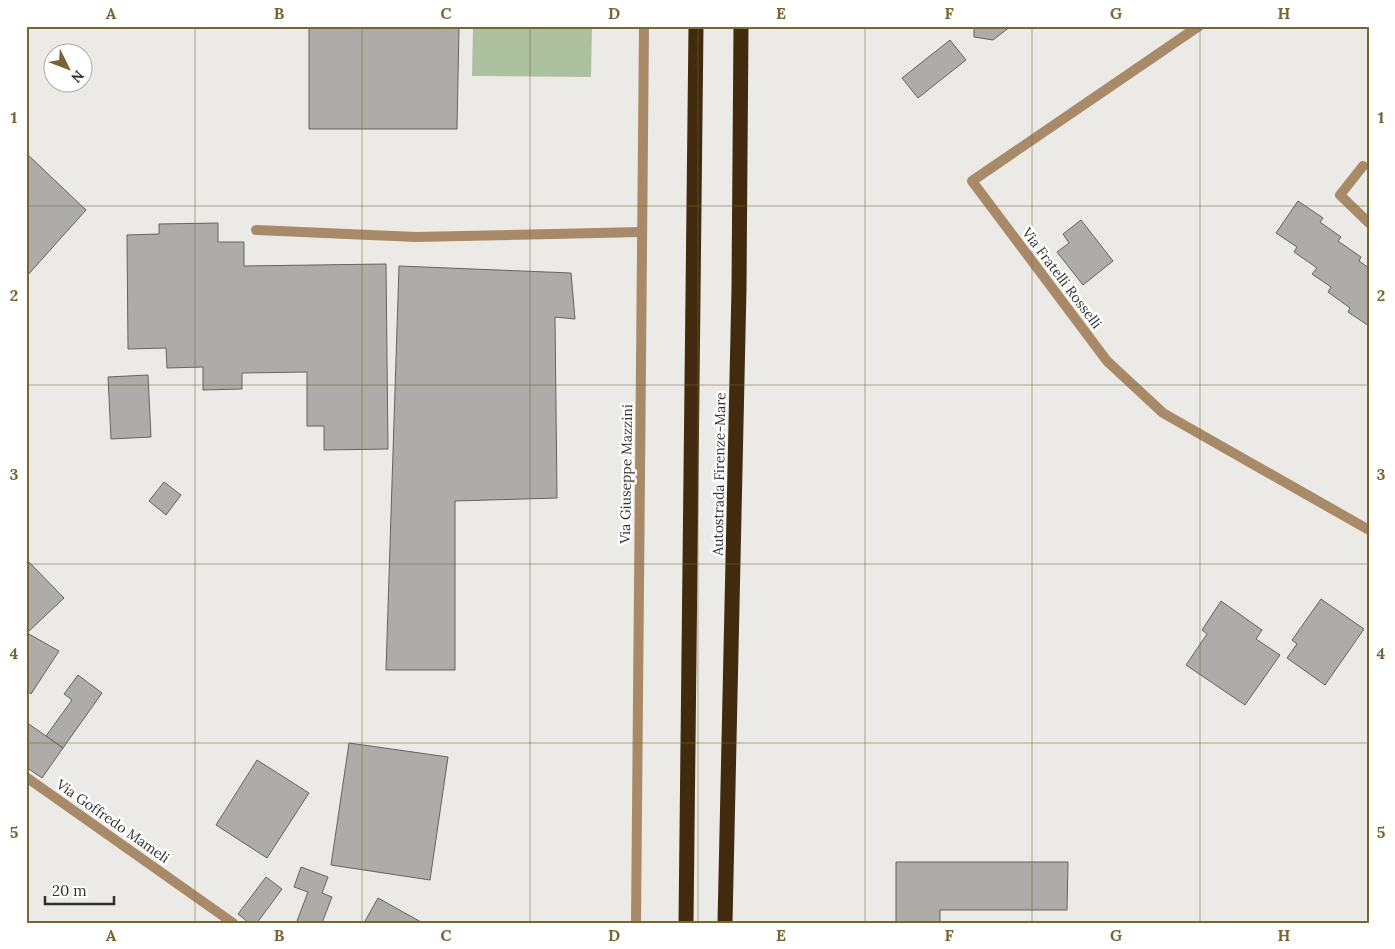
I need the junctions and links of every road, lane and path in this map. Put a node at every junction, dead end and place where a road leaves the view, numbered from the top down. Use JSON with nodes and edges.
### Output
{"nodes":[{"id":1,"x":644,"y":26,"type":"edge"},
{"id":2,"x":696,"y":26,"type":"edge"},
{"id":3,"x":741,"y":26,"type":"edge"},
{"id":4,"x":1199,"y":26,"type":"edge"},
{"id":5,"x":1363,"y":166,"type":"dead end"},
{"id":6,"x":1369,"y":223,"type":"edge"},
{"id":7,"x":256,"y":230,"type":"dead end"},
{"id":8,"x":642,"y":232,"type":"junction"},
{"id":9,"x":1369,"y":530,"type":"edge"},
{"id":10,"x":26,"y":777,"type":"edge"},
{"id":11,"x":232,"y":923,"type":"edge"},
{"id":12,"x":636,"y":923,"type":"edge"},
{"id":13,"x":686,"y":923,"type":"edge"},
{"id":14,"x":725,"y":923,"type":"edge"}],
"edges":[{"from":1,"to":8,"type":"street","name":"Via Giuseppe Mazzini"},
{"from":2,"to":13,"type":"highway","name":"Autostrada Firenze-Mare"},
{"from":3,"to":14,"type":"highway","name":"Autostrada Firenze-Mare"},
{"from":4,"to":9,"type":"street","name":"Via Fratelli Rosselli"},
{"from":5,"to":6,"type":"street"},
{"from":7,"to":8,"type":"street"},
{"from":8,"to":12,"type":"street","name":"Via Giuseppe Mazzini"},
{"from":10,"to":11,"type":"street","name":"Via Goffredo Mameli"}]}
